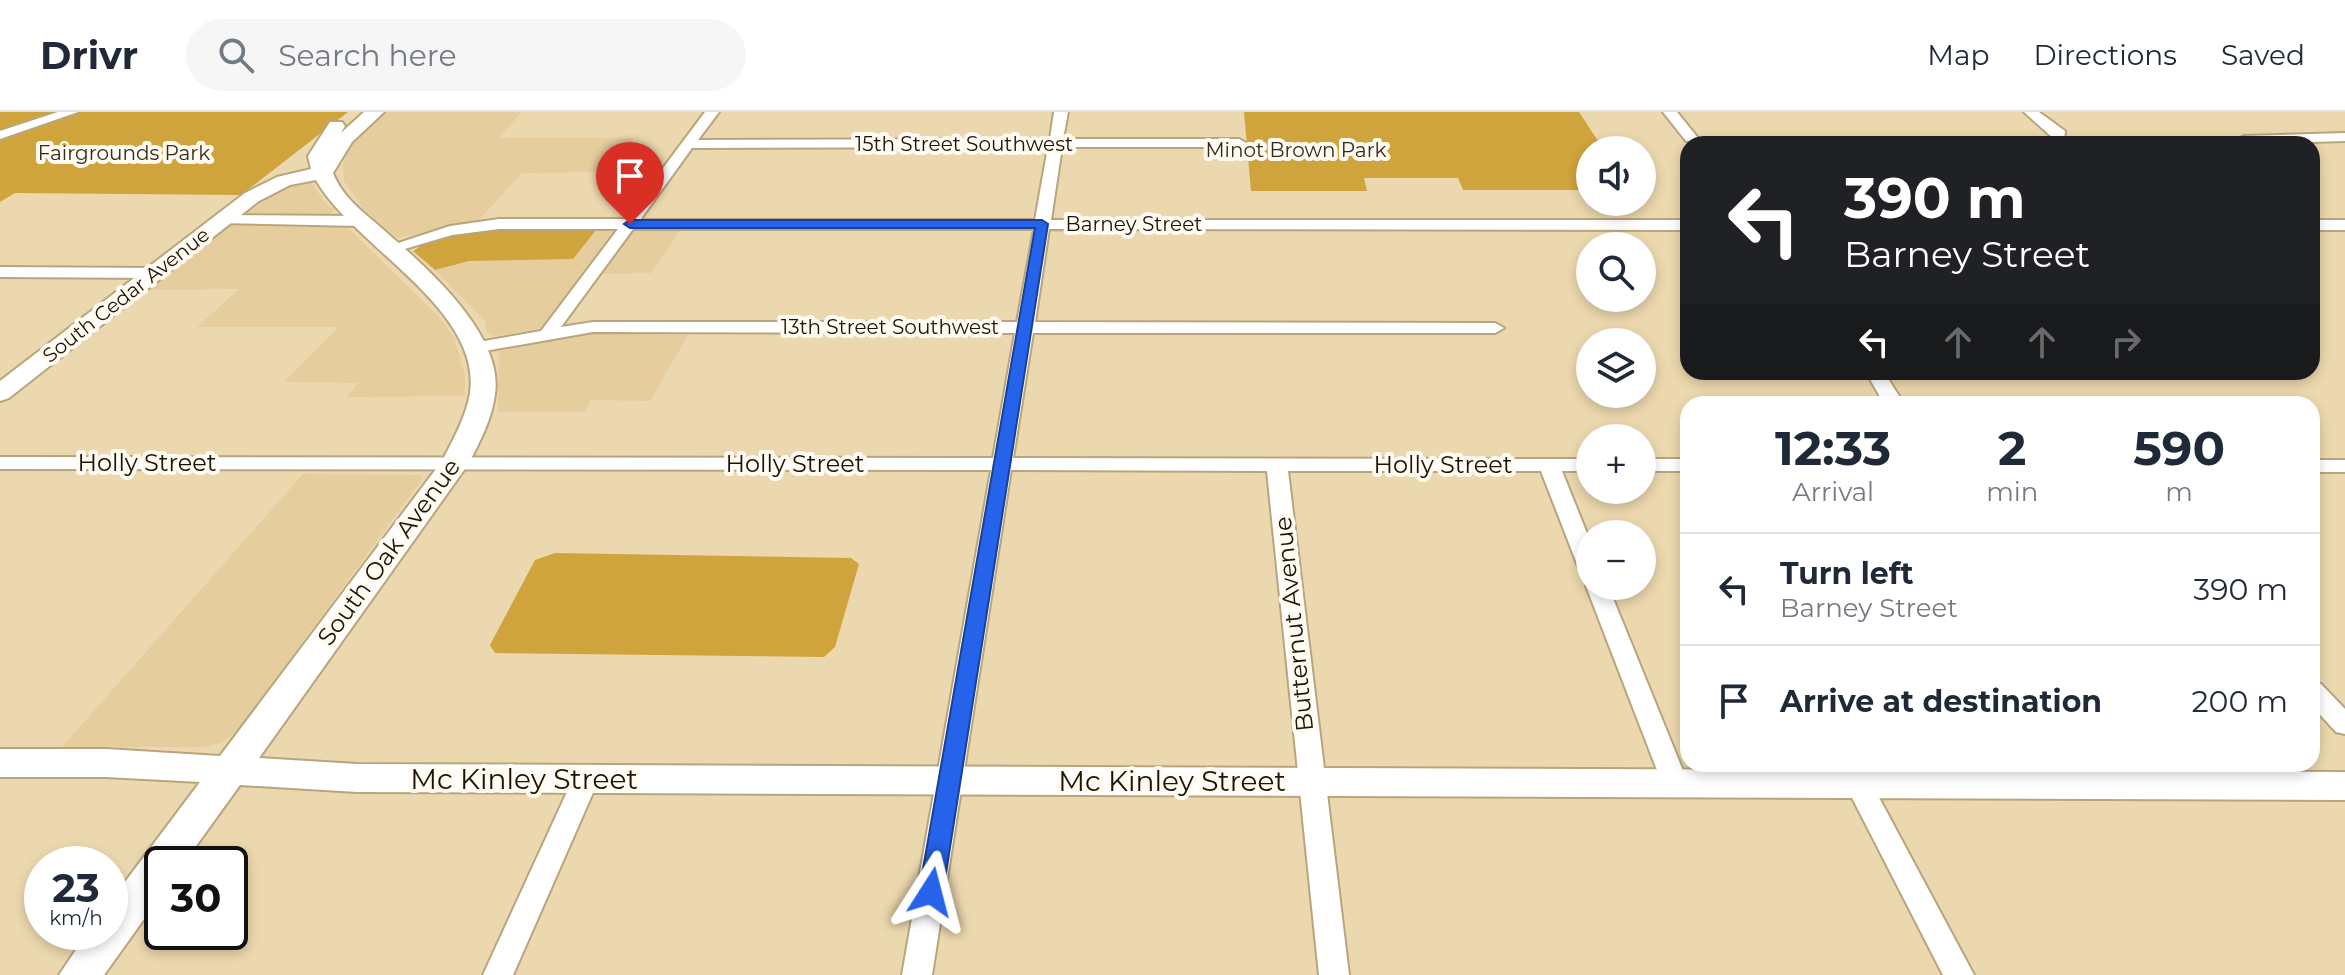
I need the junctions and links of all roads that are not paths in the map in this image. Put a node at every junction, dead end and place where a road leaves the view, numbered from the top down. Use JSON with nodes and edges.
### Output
{"nodes":[{"id":1,"x":71,"y":112,"type":"edge"},
{"id":2,"x":352,"y":112,"type":"edge"},
{"id":3,"x":375,"y":112,"type":"edge"},
{"id":4,"x":712,"y":112,"type":"edge"},
{"id":5,"x":1061,"y":112,"type":"edge"},
{"id":6,"x":1670,"y":112,"type":"edge"},
{"id":7,"x":2031,"y":112,"type":"edge"},
{"id":8,"x":336,"y":126,"type":"junction"},
{"id":9,"x":0,"y":135,"type":"edge"},
{"id":10,"x":1689,"y":136,"type":"edge"},
{"id":11,"x":2060,"y":136,"type":"edge"},
{"id":12,"x":2345,"y":137,"type":"edge"},
{"id":13,"x":2320,"y":138,"type":"edge"},
{"id":14,"x":1056,"y":143,"type":"junction"},
{"id":15,"x":1239,"y":143,"type":"dead end"},
{"id":16,"x":689,"y":144,"type":"junction"},
{"id":17,"x":324,"y":172,"type":"junction"},
{"id":18,"x":252,"y":197,"type":"junction"},
{"id":19,"x":224,"y":220,"type":"junction"},
{"id":20,"x":359,"y":221,"type":"junction"},
{"id":21,"x":630,"y":224,"type":"junction"},
{"id":22,"x":1042,"y":224,"type":"junction"},
{"id":23,"x":1680,"y":225,"type":"edge"},
{"id":24,"x":2320,"y":225,"type":"edge"},
{"id":25,"x":2345,"y":225,"type":"edge"},
{"id":26,"x":391,"y":248,"type":"junction"},
{"id":27,"x":0,"y":272,"type":"edge"},
{"id":28,"x":155,"y":273,"type":"junction"},
{"id":29,"x":1025,"y":327,"type":"junction"},
{"id":30,"x":1495,"y":328,"type":"dead end"},
{"id":31,"x":549,"y":332,"type":"junction"},
{"id":32,"x":479,"y":347,"type":"junction"},
{"id":33,"x":1,"y":391,"type":"edge"},
{"id":34,"x":0,"y":463,"type":"edge"},
{"id":35,"x":455,"y":463,"type":"junction"},
{"id":36,"x":1002,"y":464,"type":"junction"},
{"id":37,"x":1277,"y":465,"type":"junction"},
{"id":38,"x":1549,"y":465,"type":"junction"},
{"id":39,"x":1576,"y":465,"type":"edge"},
{"id":40,"x":1656,"y":465,"type":"edge"},
{"id":41,"x":1680,"y":465,"type":"edge"},
{"id":42,"x":2320,"y":466,"type":"edge"},
{"id":43,"x":2345,"y":466,"type":"edge"},
{"id":44,"x":1576,"y":533,"type":"edge"},
{"id":45,"x":1603,"y":600,"type":"edge"},
{"id":46,"x":2320,"y":698,"type":"edge"},
{"id":47,"x":2345,"y":725,"type":"edge"},
{"id":48,"x":0,"y":763,"type":"edge"},
{"id":49,"x":230,"y":771,"type":"junction"},
{"id":50,"x":2032,"y":774,"type":"edge"},
{"id":51,"x":586,"y":779,"type":"junction"},
{"id":52,"x":949,"y":780,"type":"junction"},
{"id":53,"x":1312,"y":782,"type":"junction"},
{"id":54,"x":1675,"y":783,"type":"junction"},
{"id":55,"x":1858,"y":784,"type":"junction"},
{"id":56,"x":2345,"y":786,"type":"edge"},
{"id":57,"x":80,"y":975,"type":"edge"},
{"id":58,"x":498,"y":975,"type":"edge"},
{"id":59,"x":917,"y":975,"type":"edge"},
{"id":60,"x":1334,"y":975,"type":"edge"},
{"id":61,"x":1959,"y":975,"type":"edge"}],
"edges":[{"from":1,"to":9,"type":"street"},
{"from":2,"to":8,"type":"street","name":"South Cedar Avenue"},
{"from":3,"to":17,"type":"street"},
{"from":4,"to":16,"type":"street"},
{"from":5,"to":14,"type":"street"},
{"from":6,"to":10,"type":"street"},
{"from":7,"to":11,"type":"street"},
{"from":8,"to":17,"type":"street"},
{"from":8,"to":18,"type":"street","name":"South Cedar Avenue"},
{"from":12,"to":13,"type":"street"},
{"from":14,"to":15,"type":"street","name":"15th Street Southwest"},
{"from":14,"to":16,"type":"street","name":"15th Street Southwest"},
{"from":14,"to":22,"type":"street"},
{"from":16,"to":21,"type":"street"},
{"from":17,"to":18,"type":"street","name":"South Cedar Avenue"},
{"from":17,"to":20,"type":"street","name":"South Oak Avenue"},
{"from":18,"to":19,"type":"street","name":"South Cedar Avenue"},
{"from":19,"to":20,"type":"street"},
{"from":19,"to":28,"type":"street","name":"South Cedar Avenue"},
{"from":20,"to":26,"type":"street","name":"South Oak Avenue"},
{"from":21,"to":22,"type":"street","name":"Barney Street"},
{"from":21,"to":26,"type":"street","name":"Barney Street"},
{"from":21,"to":31,"type":"street"},
{"from":22,"to":23,"type":"street","name":"Barney Street"},
{"from":22,"to":29,"type":"street"},
{"from":24,"to":25,"type":"street"},
{"from":26,"to":32,"type":"street","name":"South Oak Avenue"},
{"from":27,"to":28,"type":"street"},
{"from":28,"to":33,"type":"street","name":"South Cedar Avenue"},
{"from":29,"to":30,"type":"street","name":"13th Street Southwest"},
{"from":29,"to":31,"type":"street","name":"13th Street Southwest"},
{"from":29,"to":36,"type":"street"},
{"from":31,"to":32,"type":"street","name":"13th Street Southwest"},
{"from":32,"to":35,"type":"street","name":"South Oak Avenue"},
{"from":34,"to":35,"type":"street","name":"Holly Street"},
{"from":35,"to":36,"type":"street","name":"Holly Street"},
{"from":35,"to":49,"type":"street","name":"South Oak Avenue"},
{"from":36,"to":37,"type":"street","name":"Holly Street"},
{"from":36,"to":52,"type":"street"},
{"from":37,"to":38,"type":"street","name":"Holly Street"},
{"from":37,"to":53,"type":"street","name":"Butternut Avenue"},
{"from":38,"to":39,"type":"street","name":"Holly Street"},
{"from":38,"to":44,"type":"street"},
{"from":40,"to":41,"type":"street"},
{"from":42,"to":43,"type":"street"},
{"from":45,"to":54,"type":"street"},
{"from":46,"to":47,"type":"street"},
{"from":48,"to":49,"type":"street","name":"Mc Kinley Street"},
{"from":49,"to":51,"type":"street","name":"Mc Kinley Street"},
{"from":49,"to":57,"type":"street","name":"South Oak Avenue"},
{"from":50,"to":55,"type":"street","name":"Mc Kinley Street"},
{"from":50,"to":56,"type":"street","name":"Mc Kinley Street"},
{"from":51,"to":52,"type":"street","name":"Mc Kinley Street"},
{"from":51,"to":58,"type":"street"},
{"from":52,"to":53,"type":"street","name":"Mc Kinley Street"},
{"from":52,"to":59,"type":"street"},
{"from":53,"to":54,"type":"street","name":"Mc Kinley Street"},
{"from":53,"to":60,"type":"street","name":"Butternut Avenue"},
{"from":54,"to":55,"type":"street","name":"Mc Kinley Street"},
{"from":55,"to":61,"type":"street"}]}
